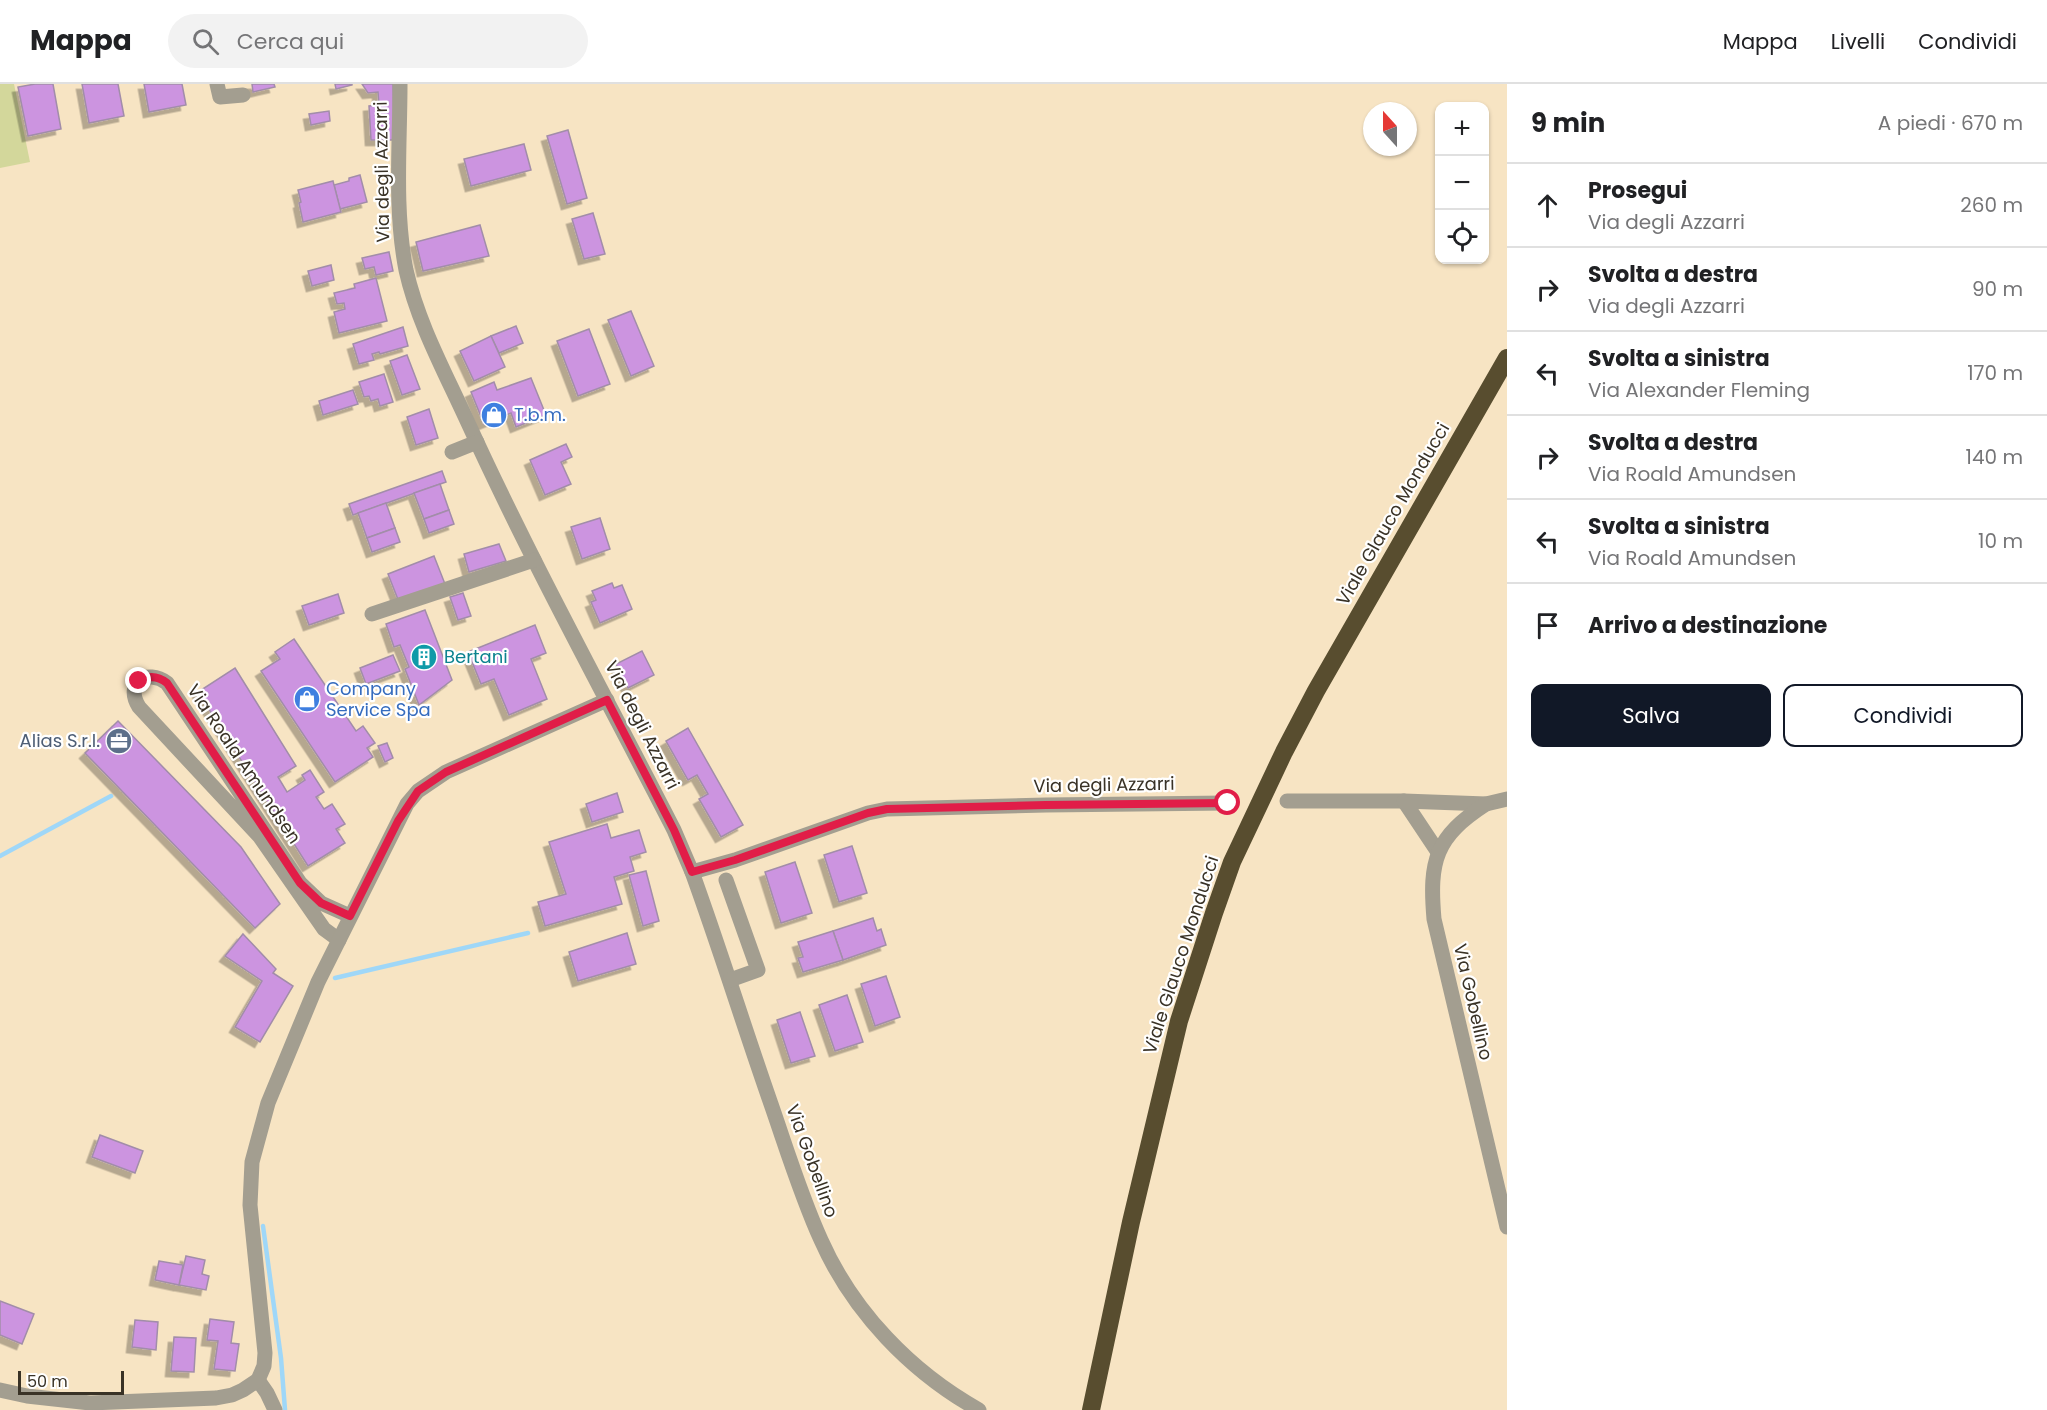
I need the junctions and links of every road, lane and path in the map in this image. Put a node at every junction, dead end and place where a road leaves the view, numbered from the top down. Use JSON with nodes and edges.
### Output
{"nodes":[{"id":1,"x":217,"y":84,"type":"edge"},
{"id":2,"x":400,"y":84,"type":"edge"},
{"id":3,"x":243,"y":95,"type":"dead end"},
{"id":4,"x":1507,"y":358,"type":"edge"},
{"id":5,"x":477,"y":442,"type":"junction"},
{"id":6,"x":452,"y":452,"type":"dead end"},
{"id":7,"x":534,"y":560,"type":"junction"},
{"id":8,"x":372,"y":614,"type":"dead end"},
{"id":9,"x":607,"y":700,"type":"junction"},
{"id":10,"x":1507,"y":799,"type":"edge"},
{"id":11,"x":1287,"y":801,"type":"dead end"},
{"id":12,"x":1404,"y":801,"type":"junction"},
{"id":13,"x":1228,"y":803,"type":"dead end"},
{"id":14,"x":1486,"y":804,"type":"junction"},
{"id":15,"x":1438,"y":852,"type":"junction"},
{"id":16,"x":692,"y":872,"type":"junction"},
{"id":17,"x":726,"y":880,"type":"dead end"},
{"id":18,"x":350,"y":916,"type":"junction"},
{"id":19,"x":339,"y":940,"type":"junction"},
{"id":20,"x":730,"y":980,"type":"junction"},
{"id":21,"x":1507,"y":1227,"type":"edge"},
{"id":22,"x":258,"y":1380,"type":"junction"},
{"id":23,"x":0,"y":1390,"type":"edge"},
{"id":24,"x":275,"y":1410,"type":"edge"},
{"id":25,"x":979,"y":1410,"type":"edge"},
{"id":26,"x":1091,"y":1410,"type":"edge"}],
"edges":[{"from":1,"to":3,"type":"street"},
{"from":2,"to":5,"type":"street","name":"Via degli Azzarri"},
{"from":4,"to":26,"type":"highway","name":"Viale Glauco Monducci"},
{"from":5,"to":6,"type":"street"},
{"from":5,"to":7,"type":"street","name":"Via degli Azzarri"},
{"from":7,"to":8,"type":"street"},
{"from":7,"to":9,"type":"street","name":"Via degli Azzarri"},
{"from":9,"to":16,"type":"street","name":"Via degli Azzarri"},
{"from":9,"to":18,"type":"street"},
{"from":10,"to":14,"type":"street"},
{"from":11,"to":12,"type":"street"},
{"from":12,"to":14,"type":"street"},
{"from":12,"to":15,"type":"street"},
{"from":13,"to":16,"type":"street","name":"Via degli Azzarri"},
{"from":14,"to":15,"type":"street","name":"Via Gobellino"},
{"from":15,"to":21,"type":"street","name":"Via Gobellino"},
{"from":16,"to":20,"type":"street","name":"Via Gobellino"},
{"from":17,"to":20,"type":"street"},
{"from":18,"to":19,"type":"street"},
{"from":18,"to":19,"type":"street","name":"Via Roald Amundsen"},
{"from":19,"to":22,"type":"street"},
{"from":20,"to":25,"type":"street","name":"Via Gobellino"},
{"from":22,"to":23,"type":"street"},
{"from":22,"to":24,"type":"street"}]}
